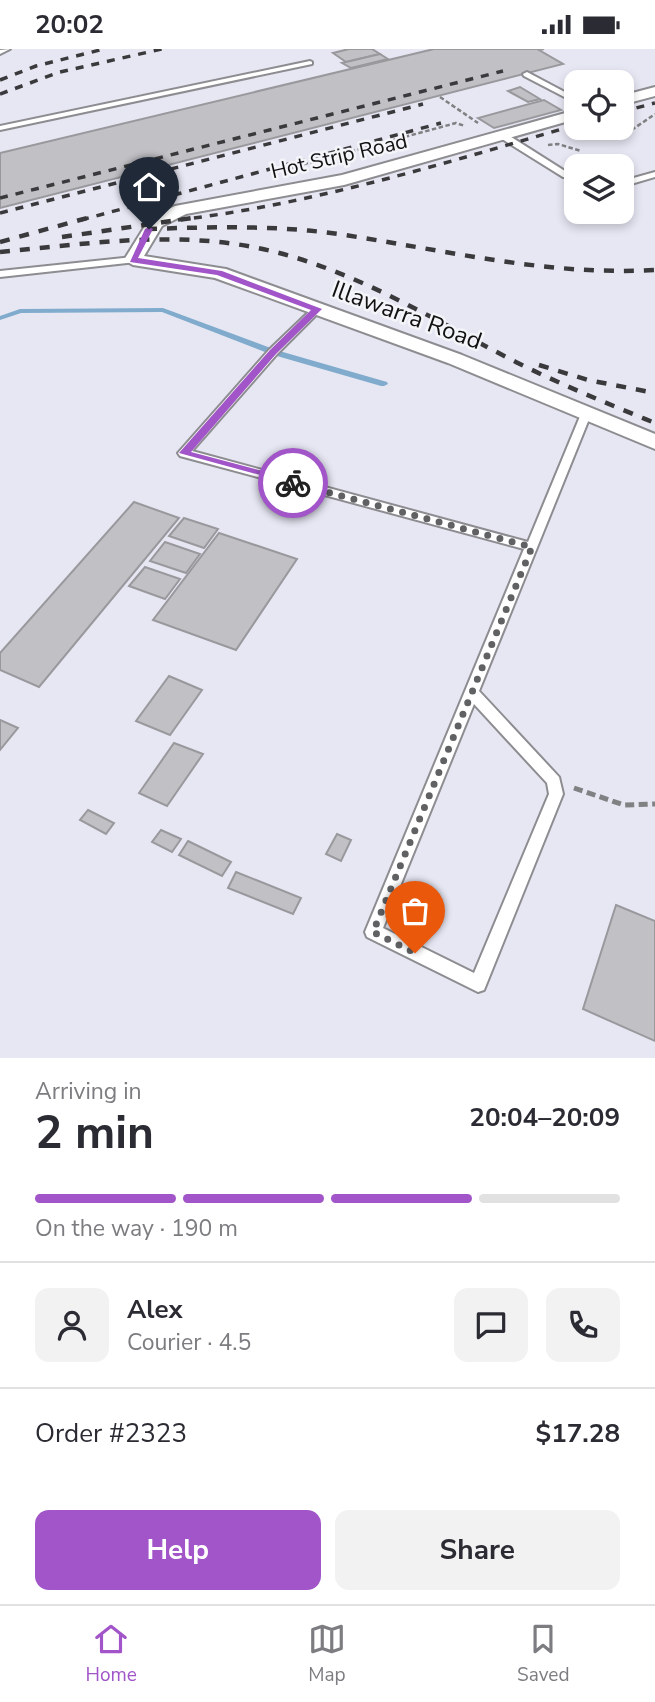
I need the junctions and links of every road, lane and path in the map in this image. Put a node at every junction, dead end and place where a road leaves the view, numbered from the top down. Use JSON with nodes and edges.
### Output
{"nodes":[{"id":1,"x":8,"y":49,"type":"edge"},
{"id":2,"x":0,"y":52,"type":"edge"},
{"id":3,"x":310,"y":63,"type":"dead end"},
{"id":4,"x":527,"y":74,"type":"dead end"},
{"id":5,"x":655,"y":91,"type":"edge"},
{"id":6,"x":564,"y":94,"type":"edge"},
{"id":7,"x":440,"y":97,"type":"dead end"},
{"id":8,"x":634,"y":97,"type":"edge"},
{"id":9,"x":655,"y":114,"type":"edge"},
{"id":10,"x":564,"y":117,"type":"edge"},
{"id":11,"x":467,"y":126,"type":"dead end"},
{"id":12,"x":0,"y":128,"type":"edge"},
{"id":13,"x":634,"y":128,"type":"edge"},
{"id":14,"x":478,"y":129,"type":"dead end"},
{"id":15,"x":502,"y":135,"type":"junction"},
{"id":16,"x":290,"y":168,"type":"dead end"},
{"id":17,"x":564,"y":174,"type":"edge"},
{"id":18,"x":655,"y":174,"type":"edge"},
{"id":19,"x":634,"y":181,"type":"edge"},
{"id":20,"x":133,"y":260,"type":"junction"},
{"id":21,"x":0,"y":274,"type":"edge"},
{"id":22,"x":317,"y":309,"type":"junction"},
{"id":23,"x":586,"y":414,"type":"junction"},
{"id":24,"x":655,"y":442,"type":"edge"},
{"id":25,"x":532,"y":547,"type":"junction"},
{"id":26,"x":472,"y":692,"type":"junction"},
{"id":27,"x":554,"y":781,"type":"junction"},
{"id":28,"x":655,"y":804,"type":"edge"}],
"edges":[{"from":1,"to":2,"type":"lane"},
{"from":3,"to":12,"type":"lane"},
{"from":4,"to":6,"type":"lane"},
{"from":5,"to":8,"type":"street"},
{"from":7,"to":14,"type":"path"},
{"from":9,"to":13,"type":"path"},
{"from":10,"to":15,"type":"street","name":"Hot Strip Road"},
{"from":11,"to":16,"type":"path"},
{"from":15,"to":17,"type":"lane"},
{"from":15,"to":20,"type":"street","name":"Hot Strip Road"},
{"from":18,"to":19,"type":"lane"},
{"from":20,"to":21,"type":"lane"},
{"from":20,"to":22,"type":"street","name":"Illawarra Road"},
{"from":22,"to":23,"type":"street","name":"Illawarra Road"},
{"from":22,"to":25,"type":"lane"},
{"from":23,"to":24,"type":"street","name":"Illawarra Road"},
{"from":23,"to":25,"type":"lane"},
{"from":25,"to":26,"type":"lane"},
{"from":26,"to":27,"type":"lane"},
{"from":26,"to":27,"type":"lane"},
{"from":27,"to":28,"type":"path"}]}
